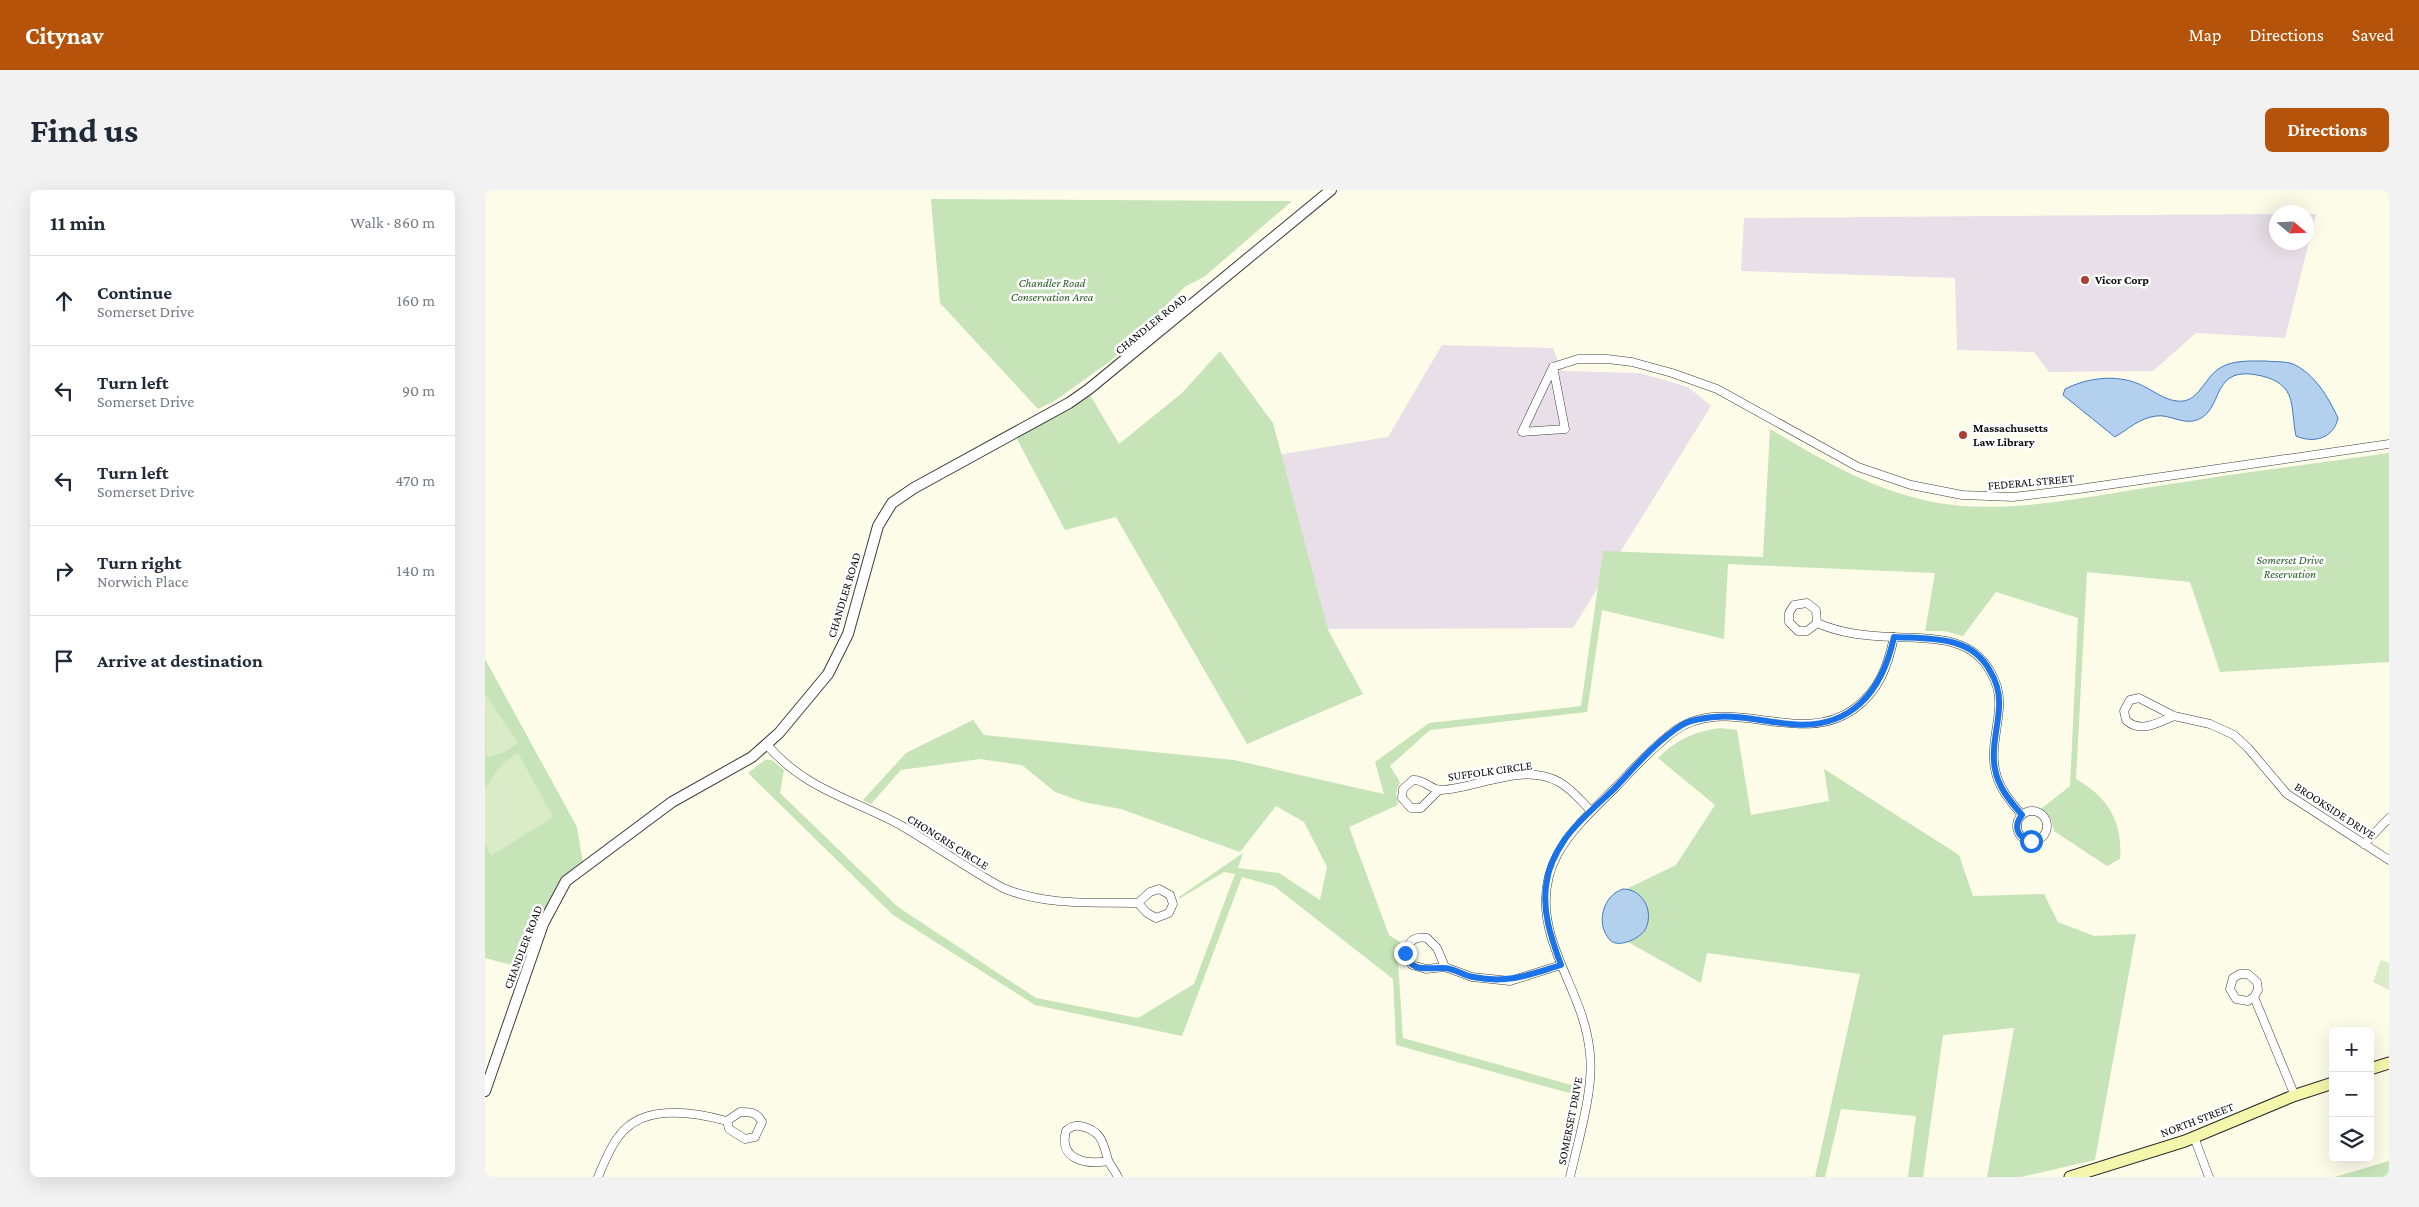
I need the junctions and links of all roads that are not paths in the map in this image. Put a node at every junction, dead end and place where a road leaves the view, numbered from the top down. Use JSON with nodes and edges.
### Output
{"nodes":[{"id":1,"x":1331,"y":190,"type":"edge"},
{"id":2,"x":1553,"y":367,"type":"junction"},
{"id":3,"x":2389,"y":444,"type":"edge"},
{"id":4,"x":1817,"y":623,"type":"dead end"},
{"id":5,"x":1894,"y":637,"type":"junction"},
{"id":6,"x":2173,"y":716,"type":"junction"},
{"id":7,"x":766,"y":744,"type":"junction"},
{"id":8,"x":1439,"y":790,"type":"junction"},
{"id":9,"x":1591,"y":811,"type":"junction"},
{"id":10,"x":2022,"y":815,"type":"dead end"},
{"id":11,"x":2389,"y":818,"type":"edge"},
{"id":12,"x":2364,"y":844,"type":"junction"},
{"id":13,"x":2389,"y":860,"type":"edge"},
{"id":14,"x":1138,"y":903,"type":"junction"},
{"id":15,"x":1561,"y":965,"type":"junction"},
{"id":16,"x":1445,"y":968,"type":"junction"},
{"id":17,"x":2254,"y":997,"type":"dead end"},
{"id":18,"x":2389,"y":1063,"type":"edge"},
{"id":19,"x":2374,"y":1069,"type":"edge"},
{"id":20,"x":2329,"y":1083,"type":"edge"},
{"id":21,"x":485,"y":1091,"type":"edge"},
{"id":22,"x":2295,"y":1096,"type":"junction"},
{"id":23,"x":727,"y":1121,"type":"junction"},
{"id":24,"x":2194,"y":1137,"type":"junction"},
{"id":25,"x":1108,"y":1161,"type":"junction"},
{"id":26,"x":598,"y":1177,"type":"edge"},
{"id":27,"x":1118,"y":1177,"type":"edge"},
{"id":28,"x":1570,"y":1177,"type":"edge"},
{"id":29,"x":2070,"y":1177,"type":"edge"},
{"id":30,"x":2209,"y":1177,"type":"edge"}],
"edges":[{"from":1,"to":7,"type":"street","name":"CHANDLER ROAD"},
{"from":2,"to":2,"type":"street"},
{"from":2,"to":3,"type":"street","name":"FEDERAL STREET"},
{"from":4,"to":5,"type":"street"},
{"from":5,"to":9,"type":"street","name":"SOMERSET DRIVE"},
{"from":5,"to":10,"type":"street"},
{"from":6,"to":6,"type":"street","name":"BROOKSIDE DRIVE"},
{"from":6,"to":12,"type":"street","name":"BROOKSIDE DRIVE"},
{"from":7,"to":14,"type":"street","name":"CHONGRIS CIRCLE"},
{"from":7,"to":21,"type":"street","name":"CHANDLER ROAD"},
{"from":8,"to":8,"type":"street","name":"SUFFOLK CIRCLE"},
{"from":8,"to":9,"type":"street","name":"SUFFOLK CIRCLE"},
{"from":9,"to":15,"type":"street","name":"SOMERSET DRIVE"},
{"from":11,"to":12,"type":"street"},
{"from":12,"to":13,"type":"street","name":"BROOKSIDE DRIVE"},
{"from":14,"to":14,"type":"street"},
{"from":15,"to":16,"type":"street"},
{"from":15,"to":28,"type":"street","name":"SOMERSET DRIVE"},
{"from":16,"to":16,"type":"street"},
{"from":17,"to":22,"type":"street"},
{"from":18,"to":19,"type":"main road"},
{"from":20,"to":22,"type":"main road","name":"NORTH STREET"},
{"from":22,"to":24,"type":"main road","name":"NORTH STREET"},
{"from":23,"to":23,"type":"street"},
{"from":23,"to":26,"type":"street"},
{"from":24,"to":29,"type":"main road","name":"NORTH STREET"},
{"from":24,"to":30,"type":"street"},
{"from":25,"to":25,"type":"street"},
{"from":25,"to":27,"type":"street"}]}
